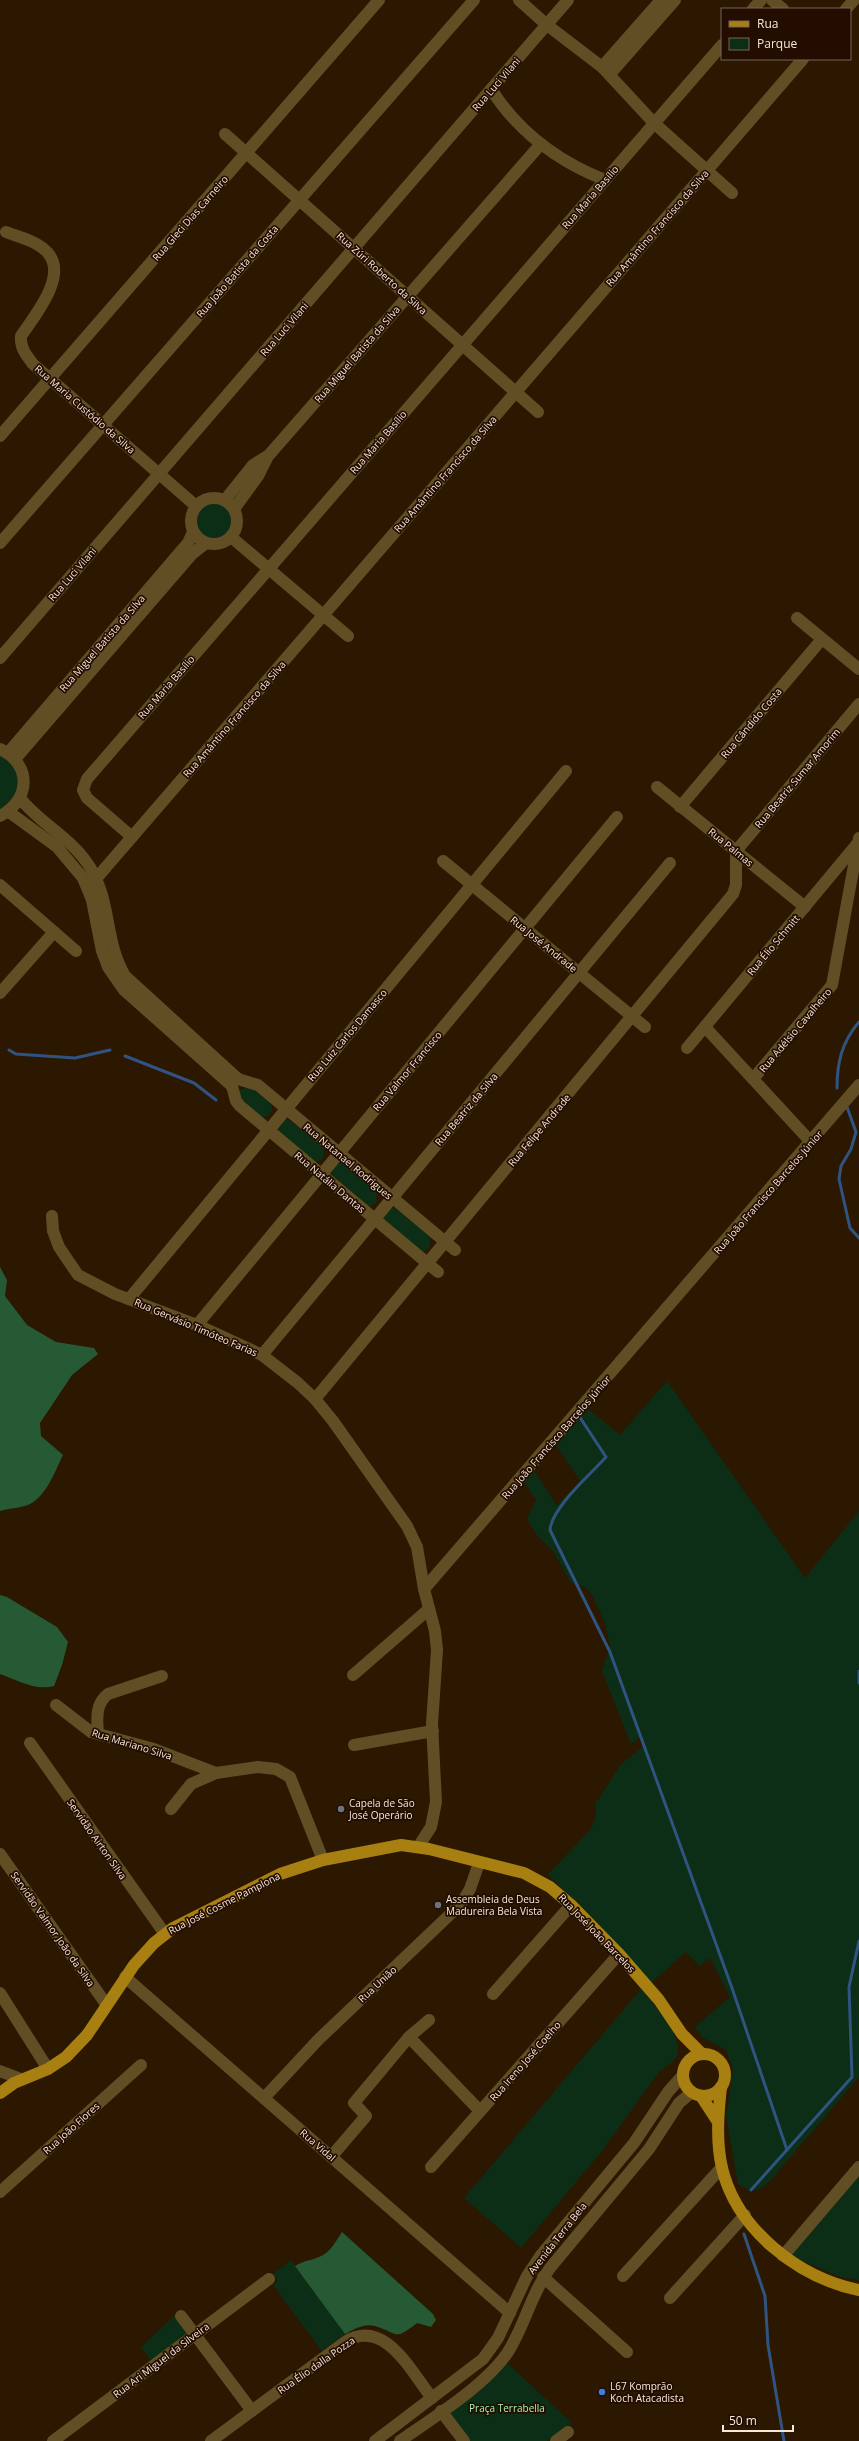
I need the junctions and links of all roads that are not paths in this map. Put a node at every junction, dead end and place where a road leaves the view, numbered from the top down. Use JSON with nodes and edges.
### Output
{"nodes":[{"id":1,"x":379,"y":0,"type":"edge"},
{"id":2,"x":474,"y":0,"type":"edge"},
{"id":3,"x":519,"y":0,"type":"edge"},
{"id":4,"x":568,"y":0,"type":"edge"},
{"id":5,"x":661,"y":0,"type":"edge"},
{"id":6,"x":675,"y":0,"type":"edge"},
{"id":7,"x":761,"y":0,"type":"edge"},
{"id":8,"x":772,"y":0,"type":"edge"},
{"id":9,"x":854,"y":0,"type":"edge"},
{"id":10,"x":754,"y":8,"type":"edge"},
{"id":11,"x":782,"y":8,"type":"edge"},
{"id":12,"x":847,"y":8,"type":"edge"},
{"id":13,"x":547,"y":25,"type":"junction"},
{"id":14,"x":721,"y":46,"type":"edge"},
{"id":15,"x":802,"y":60,"type":"edge"},
{"id":16,"x":606,"y":71,"type":"junction"},
{"id":17,"x":491,"y":89,"type":"junction"},
{"id":18,"x":654,"y":123,"type":"junction"},
{"id":19,"x":225,"y":134,"type":"dead end"},
{"id":20,"x":540,"y":145,"type":"junction"},
{"id":21,"x":246,"y":153,"type":"junction"},
{"id":22,"x":707,"y":170,"type":"junction"},
{"id":23,"x":605,"y":180,"type":"junction"},
{"id":24,"x":732,"y":193,"type":"dead end"},
{"id":25,"x":299,"y":200,"type":"junction"},
{"id":26,"x":6,"y":232,"type":"dead end"},
{"id":27,"x":354,"y":248,"type":"junction"},
{"id":28,"x":408,"y":296,"type":"junction"},
{"id":29,"x":462,"y":345,"type":"junction"},
{"id":30,"x":50,"y":379,"type":"junction"},
{"id":31,"x":516,"y":392,"type":"junction"},
{"id":32,"x":538,"y":412,"type":"dead end"},
{"id":33,"x":103,"y":425,"type":"junction"},
{"id":34,"x":0,"y":436,"type":"edge"},
{"id":35,"x":269,"y":454,"type":"junction"},
{"id":36,"x":159,"y":474,"type":"junction"},
{"id":37,"x":225,"y":500,"type":"junction"},
{"id":38,"x":196,"y":506,"type":"junction"},
{"id":39,"x":234,"y":509,"type":"junction"},
{"id":40,"x":193,"y":532,"type":"junction"},
{"id":41,"x":231,"y":537,"type":"junction"},
{"id":42,"x":0,"y":543,"type":"edge"},
{"id":43,"x":206,"y":543,"type":"junction"},
{"id":44,"x":269,"y":569,"type":"junction"},
{"id":45,"x":323,"y":616,"type":"junction"},
{"id":46,"x":797,"y":618,"type":"dead end"},
{"id":47,"x":348,"y":636,"type":"dead end"},
{"id":48,"x":822,"y":639,"type":"junction"},
{"id":49,"x":0,"y":658,"type":"edge"},
{"id":50,"x":859,"y":669,"type":"edge"},
{"id":51,"x":859,"y":704,"type":"edge"},
{"id":52,"x":8,"y":753,"type":"edge"},
{"id":53,"x":566,"y":771,"type":"dead end"},
{"id":54,"x":657,"y":788,"type":"dead end"},
{"id":55,"x":20,"y":798,"type":"junction"},
{"id":56,"x":680,"y":806,"type":"junction"},
{"id":57,"x":4,"y":814,"type":"edge"},
{"id":58,"x":617,"y":817,"type":"dead end"},
{"id":59,"x":132,"y":837,"type":"junction"},
{"id":60,"x":859,"y":840,"type":"edge"},
{"id":61,"x":736,"y":851,"type":"junction"},
{"id":62,"x":443,"y":862,"type":"dead end"},
{"id":63,"x":670,"y":863,"type":"dead end"},
{"id":64,"x":832,"y":874,"type":"junction"},
{"id":65,"x":96,"y":879,"type":"junction"},
{"id":66,"x":0,"y":885,"type":"edge"},
{"id":67,"x":472,"y":885,"type":"junction"},
{"id":68,"x":88,"y":888,"type":"junction"},
{"id":69,"x":850,"y":889,"type":"junction"},
{"id":70,"x":804,"y":907,"type":"junction"},
{"id":71,"x":525,"y":928,"type":"junction"},
{"id":72,"x":54,"y":932,"type":"junction"},
{"id":73,"x":76,"y":951,"type":"dead end"},
{"id":74,"x":579,"y":973,"type":"junction"},
{"id":75,"x":0,"y":993,"type":"edge"},
{"id":76,"x":633,"y":1017,"type":"junction"},
{"id":77,"x":705,"y":1026,"type":"junction"},
{"id":78,"x":645,"y":1027,"type":"dead end"},
{"id":79,"x":687,"y":1048,"type":"dead end"},
{"id":80,"x":753,"y":1079,"type":"junction"},
{"id":81,"x":235,"y":1083,"type":"junction"},
{"id":82,"x":859,"y":1085,"type":"edge"},
{"id":83,"x":286,"y":1109,"type":"junction"},
{"id":84,"x":268,"y":1130,"type":"junction"},
{"id":85,"x":811,"y":1142,"type":"junction"},
{"id":86,"x":339,"y":1153,"type":"junction"},
{"id":87,"x":321,"y":1174,"type":"junction"},
{"id":88,"x":392,"y":1198,"type":"junction"},
{"id":89,"x":52,"y":1216,"type":"dead end"},
{"id":90,"x":375,"y":1219,"type":"junction"},
{"id":91,"x":445,"y":1243,"type":"junction"},
{"id":92,"x":455,"y":1250,"type":"dead end"},
{"id":93,"x":428,"y":1264,"type":"junction"},
{"id":94,"x":438,"y":1272,"type":"dead end"},
{"id":95,"x":129,"y":1299,"type":"junction"},
{"id":96,"x":197,"y":1325,"type":"junction"},
{"id":97,"x":262,"y":1355,"type":"junction"},
{"id":98,"x":315,"y":1398,"type":"junction"},
{"id":99,"x":424,"y":1589,"type":"junction"},
{"id":100,"x":429,"y":1609,"type":"junction"},
{"id":101,"x":353,"y":1675,"type":"dead end"},
{"id":102,"x":162,"y":1676,"type":"dead end"},
{"id":103,"x":56,"y":1705,"type":"dead end"},
{"id":104,"x":433,"y":1731,"type":"junction"},
{"id":105,"x":98,"y":1734,"type":"junction"},
{"id":106,"x":30,"y":1743,"type":"dead end"},
{"id":107,"x":354,"y":1745,"type":"dead end"},
{"id":108,"x":216,"y":1773,"type":"junction"},
{"id":109,"x":171,"y":1809,"type":"dead end"},
{"id":110,"x":418,"y":1847,"type":"junction"},
{"id":111,"x":0,"y":1854,"type":"edge"},
{"id":112,"x":323,"y":1860,"type":"junction"},
{"id":113,"x":479,"y":1863,"type":"junction"},
{"id":114,"x":21,"y":1871,"type":"dead end"},
{"id":115,"x":572,"y":1905,"type":"junction"},
{"id":116,"x":165,"y":1934,"type":"junction"},
{"id":117,"x":619,"y":1954,"type":"junction"},
{"id":118,"x":125,"y":1976,"type":"junction"},
{"id":119,"x":0,"y":1993,"type":"edge"},
{"id":120,"x":493,"y":1994,"type":"dead end"},
{"id":121,"x":107,"y":2002,"type":"junction"},
{"id":122,"x":429,"y":2020,"type":"dead end"},
{"id":123,"x":682,"y":2034,"type":"junction"},
{"id":124,"x":409,"y":2037,"type":"junction"},
{"id":125,"x":702,"y":2054,"type":"junction"},
{"id":126,"x":141,"y":2064,"type":"dead end"},
{"id":127,"x":48,"y":2069,"type":"junction"},
{"id":128,"x":684,"y":2070,"type":"junction"},
{"id":129,"x":0,"y":2071,"type":"edge"},
{"id":130,"x":21,"y":2079,"type":"junction"},
{"id":131,"x":721,"y":2087,"type":"junction"},
{"id":132,"x":0,"y":2093,"type":"edge"},
{"id":133,"x":697,"y":2094,"type":"junction"},
{"id":134,"x":264,"y":2098,"type":"junction"},
{"id":135,"x":480,"y":2112,"type":"junction"},
{"id":136,"x":718,"y":2122,"type":"junction"},
{"id":137,"x":331,"y":2157,"type":"junction"},
{"id":138,"x":431,"y":2167,"type":"dead end"},
{"id":139,"x":722,"y":2167,"type":"junction"},
{"id":140,"x":859,"y":2168,"type":"edge"},
{"id":141,"x":0,"y":2192,"type":"edge"},
{"id":142,"x":745,"y":2215,"type":"junction"},
{"id":143,"x":782,"y":2256,"type":"junction"},
{"id":144,"x":622,"y":2276,"type":"dead end"},
{"id":145,"x":543,"y":2277,"type":"junction"},
{"id":146,"x":269,"y":2279,"type":"dead end"},
{"id":147,"x":859,"y":2290,"type":"edge"},
{"id":148,"x":670,"y":2298,"type":"dead end"},
{"id":149,"x":510,"y":2314,"type":"junction"},
{"id":150,"x":181,"y":2316,"type":"dead end"},
{"id":151,"x":195,"y":2334,"type":"junction"},
{"id":152,"x":627,"y":2352,"type":"dead end"},
{"id":153,"x":432,"y":2398,"type":"junction"},
{"id":154,"x":252,"y":2410,"type":"junction"},
{"id":155,"x":441,"y":2411,"type":"junction"},
{"id":156,"x":568,"y":2432,"type":"dead end"},
{"id":157,"x":53,"y":2441,"type":"edge"},
{"id":158,"x":211,"y":2441,"type":"edge"},
{"id":159,"x":375,"y":2441,"type":"edge"},
{"id":160,"x":400,"y":2441,"type":"edge"},
{"id":161,"x":464,"y":2441,"type":"edge"},
{"id":162,"x":556,"y":2441,"type":"edge"}],
"edges":[{"from":1,"to":21,"type":"street","name":"Rua Gleci Dias Carneiro"},
{"from":2,"to":25,"type":"street","name":"Rua João Batista da Costa"},
{"from":3,"to":13,"type":"street"},
{"from":4,"to":13,"type":"street","name":"Rua Luci Vilani"},
{"from":5,"to":16,"type":"street"},
{"from":6,"to":16,"type":"street"},
{"from":7,"to":10,"type":"street"},
{"from":8,"to":11,"type":"street"},
{"from":9,"to":12,"type":"street"},
{"from":13,"to":16,"type":"street"},
{"from":13,"to":17,"type":"street","name":"Rua Luci Vilani"},
{"from":14,"to":18,"type":"street","name":"Rua Maria Basílio"},
{"from":15,"to":22,"type":"street","name":"Rua Amântino Francisco da Silva"},
{"from":16,"to":18,"type":"street"},
{"from":17,"to":20,"type":"street"},
{"from":17,"to":27,"type":"street","name":"Rua Luci Vilani"},
{"from":18,"to":22,"type":"street"},
{"from":18,"to":23,"type":"street","name":"Rua Maria Basílio"},
{"from":19,"to":21,"type":"street","name":"Rua Zúri Roberto da Silva"},
{"from":20,"to":23,"type":"street"},
{"from":20,"to":28,"type":"street","name":"Rua Miguel Batista da Silva"},
{"from":21,"to":25,"type":"street","name":"Rua Zúri Roberto da Silva"},
{"from":21,"to":30,"type":"street","name":"Rua Gleci Dias Carneiro"},
{"from":22,"to":24,"type":"street"},
{"from":22,"to":31,"type":"street","name":"Rua Amântino Francisco da Silva"},
{"from":23,"to":29,"type":"street","name":"Rua Maria Basílio"},
{"from":25,"to":27,"type":"street","name":"Rua Zúri Roberto da Silva"},
{"from":25,"to":33,"type":"street","name":"Rua João Batista da Costa"},
{"from":26,"to":30,"type":"street","name":"Rua Maria Custódio da Silva"},
{"from":27,"to":28,"type":"street","name":"Rua Zúri Roberto da Silva"},
{"from":27,"to":36,"type":"street","name":"Rua Luci Vilani"},
{"from":28,"to":29,"type":"street","name":"Rua Zúri Roberto da Silva"},
{"from":28,"to":35,"type":"street","name":"Rua Miguel Batista da Silva"},
{"from":29,"to":31,"type":"street","name":"Rua Zúri Roberto da Silva"},
{"from":29,"to":44,"type":"street","name":"Rua Maria Basílio"},
{"from":30,"to":33,"type":"street","name":"Rua Maria Custódio da Silva"},
{"from":30,"to":34,"type":"street","name":"Rua Gleci Dias Carneiro"},
{"from":31,"to":32,"type":"street","name":"Rua Zúri Roberto da Silva"},
{"from":31,"to":45,"type":"street","name":"Rua Amântino Francisco da Silva"},
{"from":33,"to":36,"type":"street","name":"Rua Maria Custódio da Silva"},
{"from":33,"to":42,"type":"street","name":"Rua João Batista da Costa"},
{"from":35,"to":37,"type":"street","name":"Rua Miguel Batista da Silva"},
{"from":35,"to":39,"type":"street","name":"Rua Miguel Batista da Silva"},
{"from":36,"to":38,"type":"street","name":"Rua Maria Custódio da Silva"},
{"from":36,"to":49,"type":"street","name":"Rua Luci Vilani"},
{"from":37,"to":38,"type":"street"},
{"from":37,"to":39,"type":"street"},
{"from":38,"to":40,"type":"street"},
{"from":39,"to":41,"type":"street"},
{"from":40,"to":43,"type":"street"},
{"from":40,"to":52,"type":"street","name":"Rua Miguel Batista da Silva"},
{"from":41,"to":43,"type":"street"},
{"from":41,"to":44,"type":"street"},
{"from":43,"to":52,"type":"street","name":"Rua Miguel Batista da Silva"},
{"from":44,"to":45,"type":"street"},
{"from":44,"to":59,"type":"street","name":"Rua Maria Basílio"},
{"from":45,"to":47,"type":"street"},
{"from":45,"to":59,"type":"street","name":"Rua Amântino Francisco da Silva"},
{"from":46,"to":48,"type":"street"},
{"from":48,"to":50,"type":"street"},
{"from":48,"to":56,"type":"street","name":"Rua Cândido Costa"},
{"from":51,"to":61,"type":"street","name":"Rua Beatriz Sumar Amorim"},
{"from":52,"to":55,"type":"street"},
{"from":53,"to":67,"type":"street","name":"Rua Luiz Carlos Damasco"},
{"from":54,"to":56,"type":"street","name":"Rua Palmas"},
{"from":55,"to":57,"type":"street"},
{"from":55,"to":65,"type":"street"},
{"from":56,"to":61,"type":"street","name":"Rua Palmas"},
{"from":57,"to":68,"type":"street"},
{"from":58,"to":71,"type":"street","name":"Rua Valmor Francisco"},
{"from":59,"to":65,"type":"street","name":"Rua Amântino Francisco da Silva"},
{"from":60,"to":64,"type":"street","name":"Rua Élio Schmitt"},
{"from":60,"to":69,"type":"street","name":"Rua Adélsio Cavalheiro"},
{"from":61,"to":70,"type":"street","name":"Rua Palmas"},
{"from":61,"to":76,"type":"street","name":"Rua Felipe Andrade"},
{"from":62,"to":67,"type":"street","name":"Rua José Andrade"},
{"from":63,"to":74,"type":"street","name":"Rua Beatriz da Silva"},
{"from":64,"to":69,"type":"street"},
{"from":64,"to":70,"type":"street","name":"Rua Élio Schmitt"},
{"from":65,"to":68,"type":"street","name":"Rua Amântino Francisco da Silva"},
{"from":65,"to":81,"type":"street"},
{"from":66,"to":72,"type":"street"},
{"from":67,"to":71,"type":"street","name":"Rua José Andrade"},
{"from":67,"to":83,"type":"street","name":"Rua Luiz Carlos Damasco"},
{"from":68,"to":81,"type":"street"},
{"from":69,"to":80,"type":"street","name":"Rua Adélsio Cavalheiro"},
{"from":70,"to":77,"type":"street","name":"Rua Élio Schmitt"},
{"from":71,"to":74,"type":"street","name":"Rua José Andrade"},
{"from":71,"to":86,"type":"street","name":"Rua Valmor Francisco"},
{"from":72,"to":73,"type":"street"},
{"from":72,"to":75,"type":"street"},
{"from":74,"to":76,"type":"street","name":"Rua José Andrade"},
{"from":74,"to":88,"type":"street","name":"Rua Beatriz da Silva"},
{"from":76,"to":78,"type":"street","name":"Rua José Andrade"},
{"from":76,"to":91,"type":"street","name":"Rua Felipe Andrade"},
{"from":77,"to":79,"type":"street","name":"Rua Élio Schmitt"},
{"from":77,"to":80,"type":"street"},
{"from":80,"to":85,"type":"street"},
{"from":81,"to":83,"type":"street","name":"Rua Natanael Rodrigues"},
{"from":81,"to":84,"type":"street","name":"Rua Natália Dantas"},
{"from":82,"to":85,"type":"street","name":"Rua João Francisco Barcelos Júnior"},
{"from":83,"to":84,"type":"street","name":"Rua Luiz Carlos Damasco"},
{"from":83,"to":86,"type":"street","name":"Rua Natanael Rodrigues"},
{"from":84,"to":87,"type":"street","name":"Rua Natália Dantas"},
{"from":84,"to":95,"type":"street","name":"Rua Luiz Carlos Damasco"},
{"from":85,"to":99,"type":"street","name":"Rua João Francisco Barcelos Júnior"},
{"from":86,"to":87,"type":"street","name":"Rua Valmor Francisco"},
{"from":86,"to":88,"type":"street","name":"Rua Natanael Rodrigues"},
{"from":87,"to":90,"type":"street","name":"Rua Natália Dantas"},
{"from":87,"to":96,"type":"street","name":"Rua Valmor Francisco"},
{"from":88,"to":90,"type":"street","name":"Rua Beatriz da Silva"},
{"from":88,"to":91,"type":"street","name":"Rua Natanael Rodrigues"},
{"from":89,"to":95,"type":"street","name":"Rua Gervásio Timóteo Farias"},
{"from":90,"to":93,"type":"street","name":"Rua Natália Dantas"},
{"from":90,"to":97,"type":"street","name":"Rua Beatriz da Silva"},
{"from":91,"to":92,"type":"street","name":"Rua Natanael Rodrigues"},
{"from":91,"to":93,"type":"street","name":"Rua Felipe Andrade"},
{"from":93,"to":94,"type":"street","name":"Rua Natália Dantas"},
{"from":93,"to":98,"type":"street","name":"Rua Felipe Andrade"},
{"from":95,"to":96,"type":"street","name":"Rua Gervásio Timóteo Farias"},
{"from":96,"to":97,"type":"street","name":"Rua Gervásio Timóteo Farias"},
{"from":97,"to":98,"type":"street","name":"Rua Gervásio Timóteo Farias"},
{"from":98,"to":99,"type":"street","name":"Rua Gervásio Timóteo Farias"},
{"from":99,"to":100,"type":"street"},
{"from":100,"to":101,"type":"street"},
{"from":100,"to":104,"type":"street"},
{"from":102,"to":105,"type":"street"},
{"from":103,"to":105,"type":"street","name":"Rua Mariano Silva"},
{"from":104,"to":107,"type":"street"},
{"from":104,"to":110,"type":"street"},
{"from":105,"to":108,"type":"street","name":"Rua Mariano Silva"},
{"from":106,"to":116,"type":"street","name":"Servidão Airton Silva"},
{"from":108,"to":109,"type":"street"},
{"from":108,"to":112,"type":"street","name":"Rua Mariano Silva"},
{"from":110,"to":112,"type":"main road","name":"Rua José Cosme Pamplona"},
{"from":110,"to":113,"type":"main road","name":"Rua José João Barcelos"},
{"from":111,"to":121,"type":"street","name":"Servidão Valmor João da Silva"},
{"from":112,"to":116,"type":"main road","name":"Rua José Cosme Pamplona"},
{"from":113,"to":115,"type":"main road","name":"Rua José João Barcelos"},
{"from":113,"to":134,"type":"street","name":"Rua União"},
{"from":114,"to":121,"type":"street"},
{"from":115,"to":117,"type":"main road","name":"Rua José João Barcelos"},
{"from":115,"to":120,"type":"street"},
{"from":116,"to":118,"type":"main road","name":"Rua José Cosme Pamplona"},
{"from":117,"to":123,"type":"main road","name":"Rua José João Barcelos"},
{"from":117,"to":135,"type":"street","name":"Rua Ireno José Coelho"},
{"from":118,"to":121,"type":"main road","name":"Rua José Cosme Pamplona"},
{"from":118,"to":134,"type":"street","name":"Rua Vidal"},
{"from":119,"to":127,"type":"street"},
{"from":121,"to":127,"type":"main road","name":"Rua José Cosme Pamplona"},
{"from":122,"to":124,"type":"street"},
{"from":123,"to":125,"type":"main road","name":"Rua José João Barcelos"},
{"from":123,"to":128,"type":"main road","name":"Rua José João Barcelos"},
{"from":124,"to":135,"type":"street"},
{"from":124,"to":137,"type":"street"},
{"from":125,"to":128,"type":"main road"},
{"from":125,"to":131,"type":"main road"},
{"from":126,"to":141,"type":"street","name":"Rua João Flores"},
{"from":127,"to":130,"type":"main road","name":"Rua José Cosme Pamplona"},
{"from":128,"to":133,"type":"main road"},
{"from":128,"to":149,"type":"street","name":"Avenida Terra Bela"},
{"from":129,"to":130,"type":"street"},
{"from":130,"to":132,"type":"main road","name":"Rua José Cosme Pamplona"},
{"from":131,"to":133,"type":"main road"},
{"from":131,"to":136,"type":"main road"},
{"from":133,"to":136,"type":"main road"},
{"from":133,"to":145,"type":"street","name":"Avenida Terra Bela"},
{"from":134,"to":137,"type":"street","name":"Rua Vidal"},
{"from":135,"to":138,"type":"street","name":"Rua Ireno José Coelho"},
{"from":136,"to":139,"type":"main road"},
{"from":137,"to":149,"type":"street","name":"Rua Vidal"},
{"from":139,"to":142,"type":"main road"},
{"from":139,"to":144,"type":"street"},
{"from":140,"to":143,"type":"street"},
{"from":142,"to":143,"type":"main road"},
{"from":142,"to":148,"type":"street"},
{"from":143,"to":147,"type":"main road"},
{"from":145,"to":152,"type":"street"},
{"from":145,"to":155,"type":"street","name":"Avenida Terra Bela"},
{"from":146,"to":151,"type":"street","name":"Rua Ari Miguel da Silveira"},
{"from":149,"to":153,"type":"street","name":"Avenida Terra Bela"},
{"from":150,"to":151,"type":"street"},
{"from":151,"to":154,"type":"street"},
{"from":151,"to":157,"type":"street","name":"Rua Ari Miguel da Silveira"},
{"from":153,"to":154,"type":"street","name":"Rua Élio dalla Pozza"},
{"from":153,"to":159,"type":"street","name":"Avenida Terra Bela"},
{"from":154,"to":158,"type":"street","name":"Rua Élio dalla Pozza"},
{"from":155,"to":160,"type":"street","name":"Avenida Terra Bela"},
{"from":155,"to":161,"type":"street"},
{"from":156,"to":162,"type":"street"}]}
